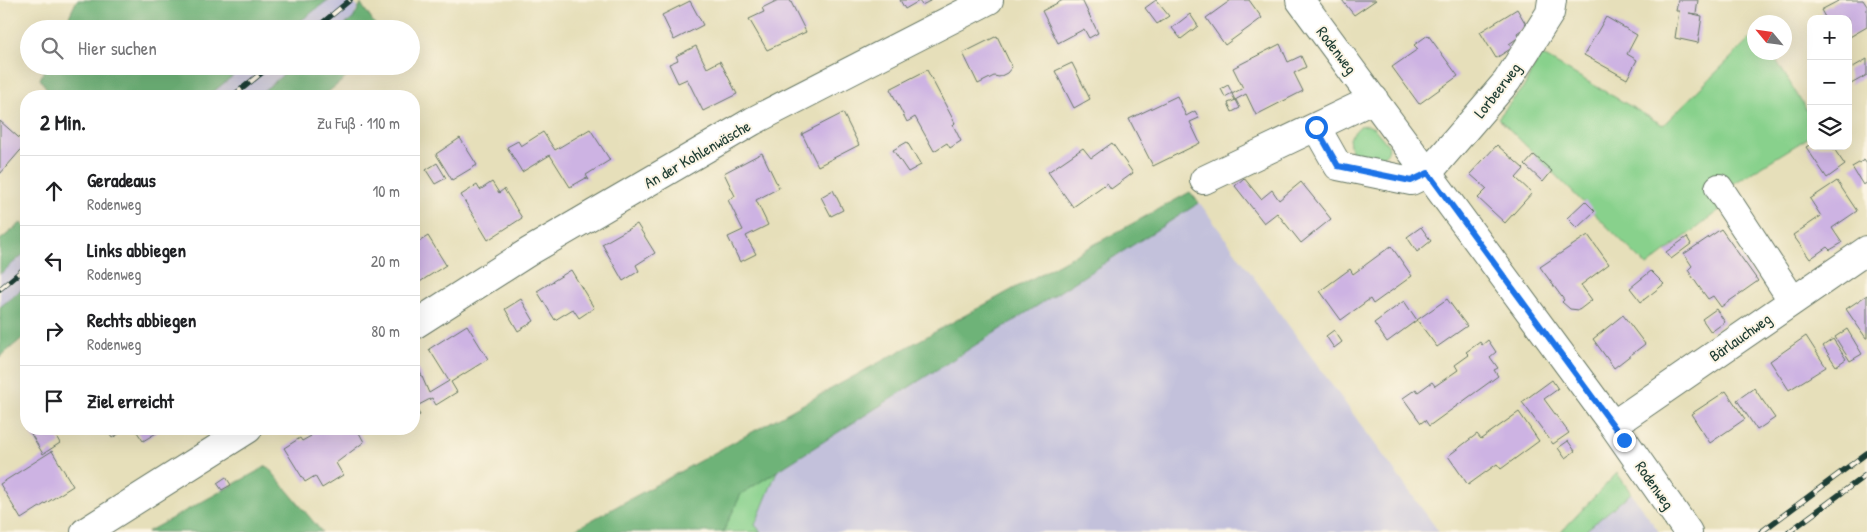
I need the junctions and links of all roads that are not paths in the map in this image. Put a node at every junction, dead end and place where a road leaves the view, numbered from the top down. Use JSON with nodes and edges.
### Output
{"nodes":[{"id":1,"x":989,"y":0,"type":"edge"},
{"id":2,"x":1300,"y":0,"type":"edge"},
{"id":3,"x":1552,"y":0,"type":"edge"},
{"id":4,"x":1374,"y":99,"type":"junction"},
{"id":5,"x":1316,"y":127,"type":"junction"},
{"id":6,"x":1428,"y":173,"type":"junction"},
{"id":7,"x":1204,"y":180,"type":"dead end"},
{"id":8,"x":1719,"y":188,"type":"dead end"},
{"id":9,"x":1867,"y":250,"type":"edge"},
{"id":10,"x":1793,"y":301,"type":"junction"},
{"id":11,"x":420,"y":320,"type":"edge"},
{"id":12,"x":1613,"y":424,"type":"junction"},
{"id":13,"x":239,"y":435,"type":"edge"},
{"id":14,"x":85,"y":532,"type":"edge"},
{"id":15,"x":1688,"y":532,"type":"edge"}],
"edges":[{"from":1,"to":11,"type":"street","name":"An der Kohlenwäsche"},
{"from":2,"to":4,"type":"street","name":"Rodenweg"},
{"from":3,"to":6,"type":"street","name":"Lorbeerweg"},
{"from":4,"to":5,"type":"street"},
{"from":4,"to":6,"type":"street","name":"Rodenweg"},
{"from":5,"to":6,"type":"street"},
{"from":5,"to":7,"type":"street"},
{"from":6,"to":12,"type":"street","name":"Rodenweg"},
{"from":8,"to":10,"type":"street"},
{"from":9,"to":10,"type":"street","name":"Bärlauchweg"},
{"from":10,"to":12,"type":"street","name":"Bärlauchweg"},
{"from":12,"to":15,"type":"street","name":"Rodenweg"},
{"from":13,"to":14,"type":"street"}]}
